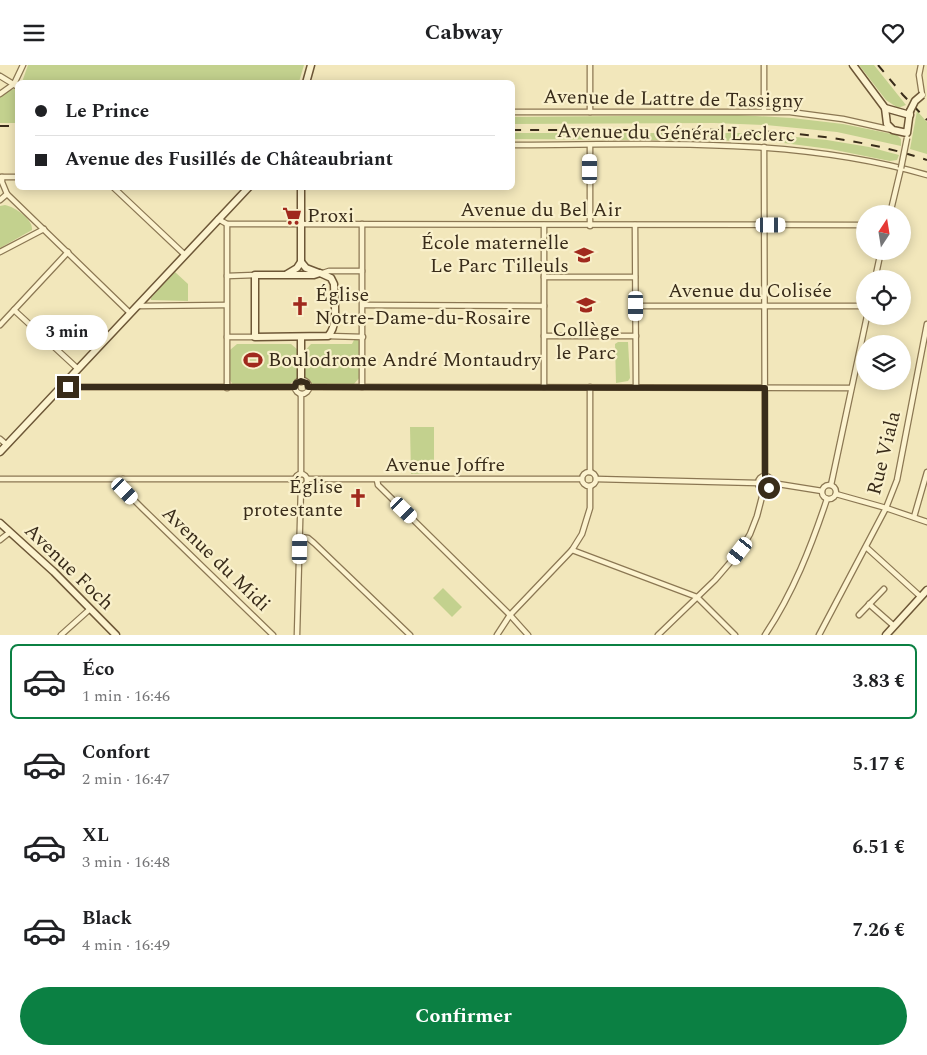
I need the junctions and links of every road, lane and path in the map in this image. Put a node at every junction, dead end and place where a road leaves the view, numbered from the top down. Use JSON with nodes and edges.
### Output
{"nodes":[{"id":1,"x":23,"y":65,"type":"edge"},
{"id":2,"x":311,"y":65,"type":"edge"},
{"id":3,"x":590,"y":65,"type":"edge"},
{"id":4,"x":764,"y":65,"type":"edge"},
{"id":5,"x":854,"y":65,"type":"edge"},
{"id":6,"x":920,"y":65,"type":"edge"},
{"id":7,"x":0,"y":76,"type":"edge"},
{"id":8,"x":18,"y":80,"type":"edge"},
{"id":9,"x":307,"y":80,"type":"edge"},
{"id":10,"x":15,"y":84,"type":"edge"},
{"id":11,"x":15,"y":86,"type":"edge"},
{"id":12,"x":0,"y":94,"type":"edge"},
{"id":13,"x":924,"y":95,"type":"edge"},
{"id":14,"x":885,"y":107,"type":"junction"},
{"id":15,"x":764,"y":111,"type":"junction"},
{"id":16,"x":515,"y":112,"type":"edge"},
{"id":17,"x":590,"y":112,"type":"junction"},
{"id":18,"x":896,"y":112,"type":"junction"},
{"id":19,"x":910,"y":113,"type":"junction"},
{"id":20,"x":888,"y":118,"type":"junction"},
{"id":21,"x":893,"y":130,"type":"junction"},
{"id":22,"x":907,"y":135,"type":"junction"},
{"id":23,"x":515,"y":145,"type":"edge"},
{"id":24,"x":590,"y":145,"type":"junction"},
{"id":25,"x":764,"y":147,"type":"junction"},
{"id":26,"x":901,"y":168,"type":"junction"},
{"id":27,"x":927,"y":175,"type":"edge"},
{"id":28,"x":1,"y":177,"type":"edge"},
{"id":29,"x":15,"y":177,"type":"edge"},
{"id":30,"x":116,"y":190,"type":"edge"},
{"id":31,"x":246,"y":190,"type":"edge"},
{"id":32,"x":301,"y":190,"type":"edge"},
{"id":33,"x":7,"y":194,"type":"junction"},
{"id":34,"x":0,"y":199,"type":"edge"},
{"id":35,"x":892,"y":205,"type":"edge"},
{"id":36,"x":218,"y":219,"type":"junction"},
{"id":37,"x":302,"y":224,"type":"junction"},
{"id":38,"x":362,"y":224,"type":"junction"},
{"id":39,"x":227,"y":225,"type":"junction"},
{"id":40,"x":544,"y":225,"type":"junction"},
{"id":41,"x":635,"y":225,"type":"junction"},
{"id":42,"x":764,"y":225,"type":"junction"},
{"id":43,"x":856,"y":225,"type":"edge"},
{"id":44,"x":590,"y":226,"type":"junction"},
{"id":45,"x":44,"y":229,"type":"junction"},
{"id":46,"x":0,"y":252,"type":"edge"},
{"id":47,"x":68,"y":252,"type":"junction"},
{"id":48,"x":185,"y":255,"type":"junction"},
{"id":49,"x":302,"y":262,"type":"junction"},
{"id":50,"x":362,"y":271,"type":"junction"},
{"id":51,"x":321,"y":273,"type":"junction"},
{"id":52,"x":255,"y":275,"type":"junction"},
{"id":53,"x":286,"y":275,"type":"junction"},
{"id":54,"x":227,"y":276,"type":"junction"},
{"id":55,"x":544,"y":277,"type":"junction"},
{"id":56,"x":635,"y":277,"type":"junction"},
{"id":57,"x":138,"y":305,"type":"junction"},
{"id":58,"x":226,"y":305,"type":"junction"},
{"id":59,"x":363,"y":305,"type":"junction"},
{"id":60,"x":544,"y":306,"type":"junction"},
{"id":61,"x":636,"y":306,"type":"junction"},
{"id":62,"x":856,"y":306,"type":"edge"},
{"id":63,"x":764,"y":307,"type":"junction"},
{"id":64,"x":14,"y":310,"type":"junction"},
{"id":65,"x":130,"y":313,"type":"junction"},
{"id":66,"x":927,"y":324,"type":"edge"},
{"id":67,"x":0,"y":325,"type":"edge"},
{"id":68,"x":865,"y":325,"type":"edge"},
{"id":69,"x":328,"y":336,"type":"junction"},
{"id":70,"x":544,"y":336,"type":"junction"},
{"id":71,"x":636,"y":336,"type":"junction"},
{"id":72,"x":226,"y":337,"type":"junction"},
{"id":73,"x":255,"y":337,"type":"junction"},
{"id":74,"x":301,"y":337,"type":"junction"},
{"id":75,"x":363,"y":337,"type":"junction"},
{"id":76,"x":78,"y":369,"type":"junction"},
{"id":77,"x":301,"y":381,"type":"junction"},
{"id":78,"x":61,"y":387,"type":"junction"},
{"id":79,"x":295,"y":387,"type":"junction"},
{"id":80,"x":308,"y":387,"type":"junction"},
{"id":81,"x":362,"y":387,"type":"junction"},
{"id":82,"x":544,"y":387,"type":"junction"},
{"id":83,"x":590,"y":387,"type":"junction"},
{"id":84,"x":636,"y":387,"type":"junction"},
{"id":85,"x":227,"y":388,"type":"junction"},
{"id":86,"x":765,"y":388,"type":"junction"},
{"id":87,"x":851,"y":388,"type":"junction"},
{"id":88,"x":301,"y":394,"type":"junction"},
{"id":89,"x":0,"y":439,"type":"edge"},
{"id":90,"x":7,"y":445,"type":"junction"},
{"id":91,"x":0,"y":453,"type":"edge"},
{"id":92,"x":927,"y":472,"type":"edge"},
{"id":93,"x":590,"y":473,"type":"junction"},
{"id":94,"x":301,"y":474,"type":"junction"},
{"id":95,"x":765,"y":476,"type":"junction"},
{"id":96,"x":0,"y":479,"type":"edge"},
{"id":97,"x":123,"y":479,"type":"junction"},
{"id":98,"x":295,"y":479,"type":"junction"},
{"id":99,"x":307,"y":479,"type":"junction"},
{"id":100,"x":582,"y":479,"type":"junction"},
{"id":101,"x":596,"y":479,"type":"junction"},
{"id":102,"x":377,"y":480,"type":"junction"},
{"id":103,"x":758,"y":483,"type":"junction"},
{"id":104,"x":772,"y":483,"type":"junction"},
{"id":105,"x":831,"y":485,"type":"junction"},
{"id":106,"x":301,"y":486,"type":"junction"},
{"id":107,"x":590,"y":486,"type":"junction"},
{"id":108,"x":764,"y":489,"type":"junction"},
{"id":109,"x":822,"y":491,"type":"junction"},
{"id":110,"x":836,"y":494,"type":"junction"},
{"id":111,"x":827,"y":499,"type":"junction"},
{"id":112,"x":886,"y":507,"type":"junction"},
{"id":113,"x":914,"y":517,"type":"junction"},
{"id":114,"x":927,"y":522,"type":"edge"},
{"id":115,"x":0,"y":523,"type":"edge"},
{"id":116,"x":10,"y":532,"type":"junction"},
{"id":117,"x":300,"y":537,"type":"junction"},
{"id":118,"x":0,"y":540,"type":"edge"},
{"id":119,"x":866,"y":547,"type":"junction"},
{"id":120,"x":572,"y":550,"type":"junction"},
{"id":121,"x":884,"y":589,"type":"dead end"},
{"id":122,"x":927,"y":590,"type":"edge"},
{"id":123,"x":698,"y":597,"type":"junction"},
{"id":124,"x":920,"y":597,"type":"junction"},
{"id":125,"x":869,"y":605,"type":"junction"},
{"id":126,"x":90,"y":609,"type":"junction"},
{"id":127,"x":510,"y":615,"type":"junction"},
{"id":128,"x":859,"y":615,"type":"dead end"},
{"id":129,"x":894,"y":627,"type":"junction"},
{"id":130,"x":61,"y":635,"type":"edge"},
{"id":131,"x":116,"y":635,"type":"edge"},
{"id":132,"x":274,"y":635,"type":"edge"},
{"id":133,"x":297,"y":635,"type":"edge"},
{"id":134,"x":410,"y":635,"type":"edge"},
{"id":135,"x":497,"y":635,"type":"edge"},
{"id":136,"x":528,"y":635,"type":"edge"},
{"id":137,"x":658,"y":635,"type":"edge"},
{"id":138,"x":735,"y":635,"type":"edge"},
{"id":139,"x":765,"y":635,"type":"edge"},
{"id":140,"x":819,"y":635,"type":"edge"},
{"id":141,"x":886,"y":635,"type":"edge"}],
"edges":[{"from":1,"to":8,"type":"street"},
{"from":2,"to":9,"type":"street"},
{"from":3,"to":17,"type":"street"},
{"from":4,"to":15,"type":"street"},
{"from":5,"to":14,"type":"street"},
{"from":6,"to":13,"type":"street"},
{"from":7,"to":10,"type":"street"},
{"from":11,"to":12,"type":"street"},
{"from":13,"to":19,"type":"street","bridge":true},
{"from":14,"to":18,"type":"street"},
{"from":14,"to":20,"type":"street"},
{"from":15,"to":17,"type":"street","name":"Avenue de Lattre de Tassigny"},
{"from":15,"to":21,"type":"street","name":"Avenue de Lattre de Tassigny"},
{"from":16,"to":17,"type":"street","name":"Avenue de Lattre de Tassigny"},
{"from":18,"to":19,"type":"street"},
{"from":18,"to":20,"type":"street"},
{"from":19,"to":22,"type":"street"},
{"from":20,"to":21,"type":"street"},
{"from":21,"to":22,"type":"street"},
{"from":22,"to":26,"type":"street","bridge":true},
{"from":23,"to":24,"type":"street","name":"Avenue du Général Leclerc"},
{"from":24,"to":25,"type":"street","name":"Avenue du Général Leclerc"},
{"from":24,"to":44,"type":"street"},
{"from":25,"to":26,"type":"street","name":"Avenue du Général Leclerc"},
{"from":25,"to":42,"type":"street"},
{"from":26,"to":27,"type":"street","name":"Avenue du Général Leclerc"},
{"from":26,"to":35,"type":"street"},
{"from":28,"to":29,"type":"street"},
{"from":28,"to":33,"type":"street"},
{"from":30,"to":48,"type":"street"},
{"from":31,"to":36,"type":"street"},
{"from":32,"to":37,"type":"street"},
{"from":33,"to":34,"type":"street"},
{"from":33,"to":45,"type":"street"},
{"from":36,"to":39,"type":"street"},
{"from":36,"to":48,"type":"street"},
{"from":37,"to":38,"type":"street","name":"Avenue du Bel Air"},
{"from":37,"to":39,"type":"street","name":"Avenue du Bel Air"},
{"from":37,"to":49,"type":"street"},
{"from":38,"to":40,"type":"street","name":"Avenue du Bel Air"},
{"from":38,"to":50,"type":"street"},
{"from":39,"to":54,"type":"street"},
{"from":40,"to":44,"type":"street","name":"Avenue du Bel Air"},
{"from":40,"to":55,"type":"street"},
{"from":41,"to":42,"type":"street","name":"Avenue du Bel Air"},
{"from":41,"to":44,"type":"street","name":"Avenue du Bel Air"},
{"from":41,"to":56,"type":"street"},
{"from":42,"to":43,"type":"street","name":"Avenue du Bel Air"},
{"from":42,"to":63,"type":"street"},
{"from":45,"to":46,"type":"street"},
{"from":45,"to":47,"type":"street"},
{"from":47,"to":64,"type":"street"},
{"from":47,"to":65,"type":"street"},
{"from":48,"to":57,"type":"street"},
{"from":49,"to":51,"type":"street"},
{"from":49,"to":53,"type":"street"},
{"from":50,"to":51,"type":"street"},
{"from":50,"to":59,"type":"street"},
{"from":51,"to":53,"type":"street"},
{"from":51,"to":69,"type":"street"},
{"from":52,"to":53,"type":"street"},
{"from":52,"to":54,"type":"street"},
{"from":52,"to":73,"type":"street"},
{"from":54,"to":58,"type":"street"},
{"from":55,"to":56,"type":"street"},
{"from":55,"to":60,"type":"street"},
{"from":56,"to":61,"type":"street"},
{"from":57,"to":58,"type":"street"},
{"from":57,"to":65,"type":"street"},
{"from":58,"to":72,"type":"street"},
{"from":59,"to":60,"type":"street"},
{"from":59,"to":75,"type":"street"},
{"from":60,"to":70,"type":"street"},
{"from":61,"to":63,"type":"street","name":"Avenue du Colisée"},
{"from":61,"to":71,"type":"street"},
{"from":62,"to":63,"type":"street","name":"Avenue du Colisée"},
{"from":63,"to":86,"type":"street"},
{"from":64,"to":67,"type":"street"},
{"from":64,"to":76,"type":"street"},
{"from":65,"to":76,"type":"street"},
{"from":66,"to":112,"type":"street","name":"Rue Viala"},
{"from":68,"to":87,"type":"street"},
{"from":69,"to":74,"type":"street"},
{"from":69,"to":75,"type":"street"},
{"from":70,"to":71,"type":"street"},
{"from":70,"to":82,"type":"street"},
{"from":71,"to":84,"type":"street"},
{"from":72,"to":73,"type":"street"},
{"from":72,"to":85,"type":"street"},
{"from":73,"to":74,"type":"street"},
{"from":74,"to":77,"type":"street"},
{"from":75,"to":81,"type":"street"},
{"from":76,"to":78,"type":"street"},
{"from":77,"to":79,"type":"street"},
{"from":77,"to":80,"type":"street"},
{"from":78,"to":85,"type":"street"},
{"from":78,"to":90,"type":"street"},
{"from":79,"to":85,"type":"street"},
{"from":79,"to":88,"type":"street"},
{"from":80,"to":81,"type":"street"},
{"from":80,"to":88,"type":"street"},
{"from":81,"to":82,"type":"street"},
{"from":82,"to":83,"type":"street"},
{"from":83,"to":84,"type":"street"},
{"from":83,"to":93,"type":"street"},
{"from":84,"to":86,"type":"street"},
{"from":86,"to":87,"type":"street"},
{"from":86,"to":95,"type":"street"},
{"from":87,"to":105,"type":"street"},
{"from":88,"to":94,"type":"street"},
{"from":89,"to":90,"type":"street"},
{"from":90,"to":91,"type":"street"},
{"from":92,"to":113,"type":"street"},
{"from":93,"to":100,"type":"street"},
{"from":93,"to":101,"type":"street"},
{"from":94,"to":98,"type":"street"},
{"from":94,"to":99,"type":"street"},
{"from":95,"to":103,"type":"street"},
{"from":95,"to":104,"type":"street"},
{"from":96,"to":97,"type":"street"},
{"from":97,"to":98,"type":"street"},
{"from":97,"to":132,"type":"street","name":"Avenue du Midi"},
{"from":98,"to":106,"type":"street"},
{"from":99,"to":102,"type":"street","name":"Avenue Joffre"},
{"from":99,"to":106,"type":"street"},
{"from":100,"to":102,"type":"street","name":"Avenue Joffre"},
{"from":100,"to":107,"type":"street"},
{"from":101,"to":103,"type":"street"},
{"from":101,"to":107,"type":"street"},
{"from":102,"to":127,"type":"street"},
{"from":103,"to":108,"type":"street"},
{"from":104,"to":108,"type":"street"},
{"from":104,"to":109,"type":"street"},
{"from":105,"to":109,"type":"street"},
{"from":105,"to":110,"type":"street"},
{"from":106,"to":117,"type":"street"},
{"from":107,"to":120,"type":"street"},
{"from":108,"to":123,"type":"street"},
{"from":109,"to":111,"type":"street"},
{"from":110,"to":111,"type":"street"},
{"from":110,"to":112,"type":"street"},
{"from":111,"to":139,"type":"street"},
{"from":112,"to":113,"type":"street"},
{"from":112,"to":119,"type":"street","name":"Rue Viala"},
{"from":113,"to":114,"type":"street"},
{"from":115,"to":116,"type":"street","name":"Avenue Foch"},
{"from":116,"to":118,"type":"street"},
{"from":116,"to":126,"type":"street","name":"Avenue Foch"},
{"from":117,"to":133,"type":"street"},
{"from":117,"to":134,"type":"street"},
{"from":119,"to":124,"type":"street"},
{"from":119,"to":140,"type":"street","name":"Rue Viala"},
{"from":120,"to":123,"type":"street"},
{"from":120,"to":127,"type":"street"},
{"from":121,"to":125,"type":"street"},
{"from":122,"to":124,"type":"street"},
{"from":123,"to":137,"type":"street"},
{"from":123,"to":138,"type":"street"},
{"from":124,"to":129,"type":"street"},
{"from":125,"to":128,"type":"street"},
{"from":125,"to":129,"type":"street"},
{"from":126,"to":130,"type":"street"},
{"from":126,"to":131,"type":"street","name":"Avenue Foch"},
{"from":127,"to":135,"type":"street"},
{"from":127,"to":136,"type":"street"},
{"from":129,"to":141,"type":"street"}]}
